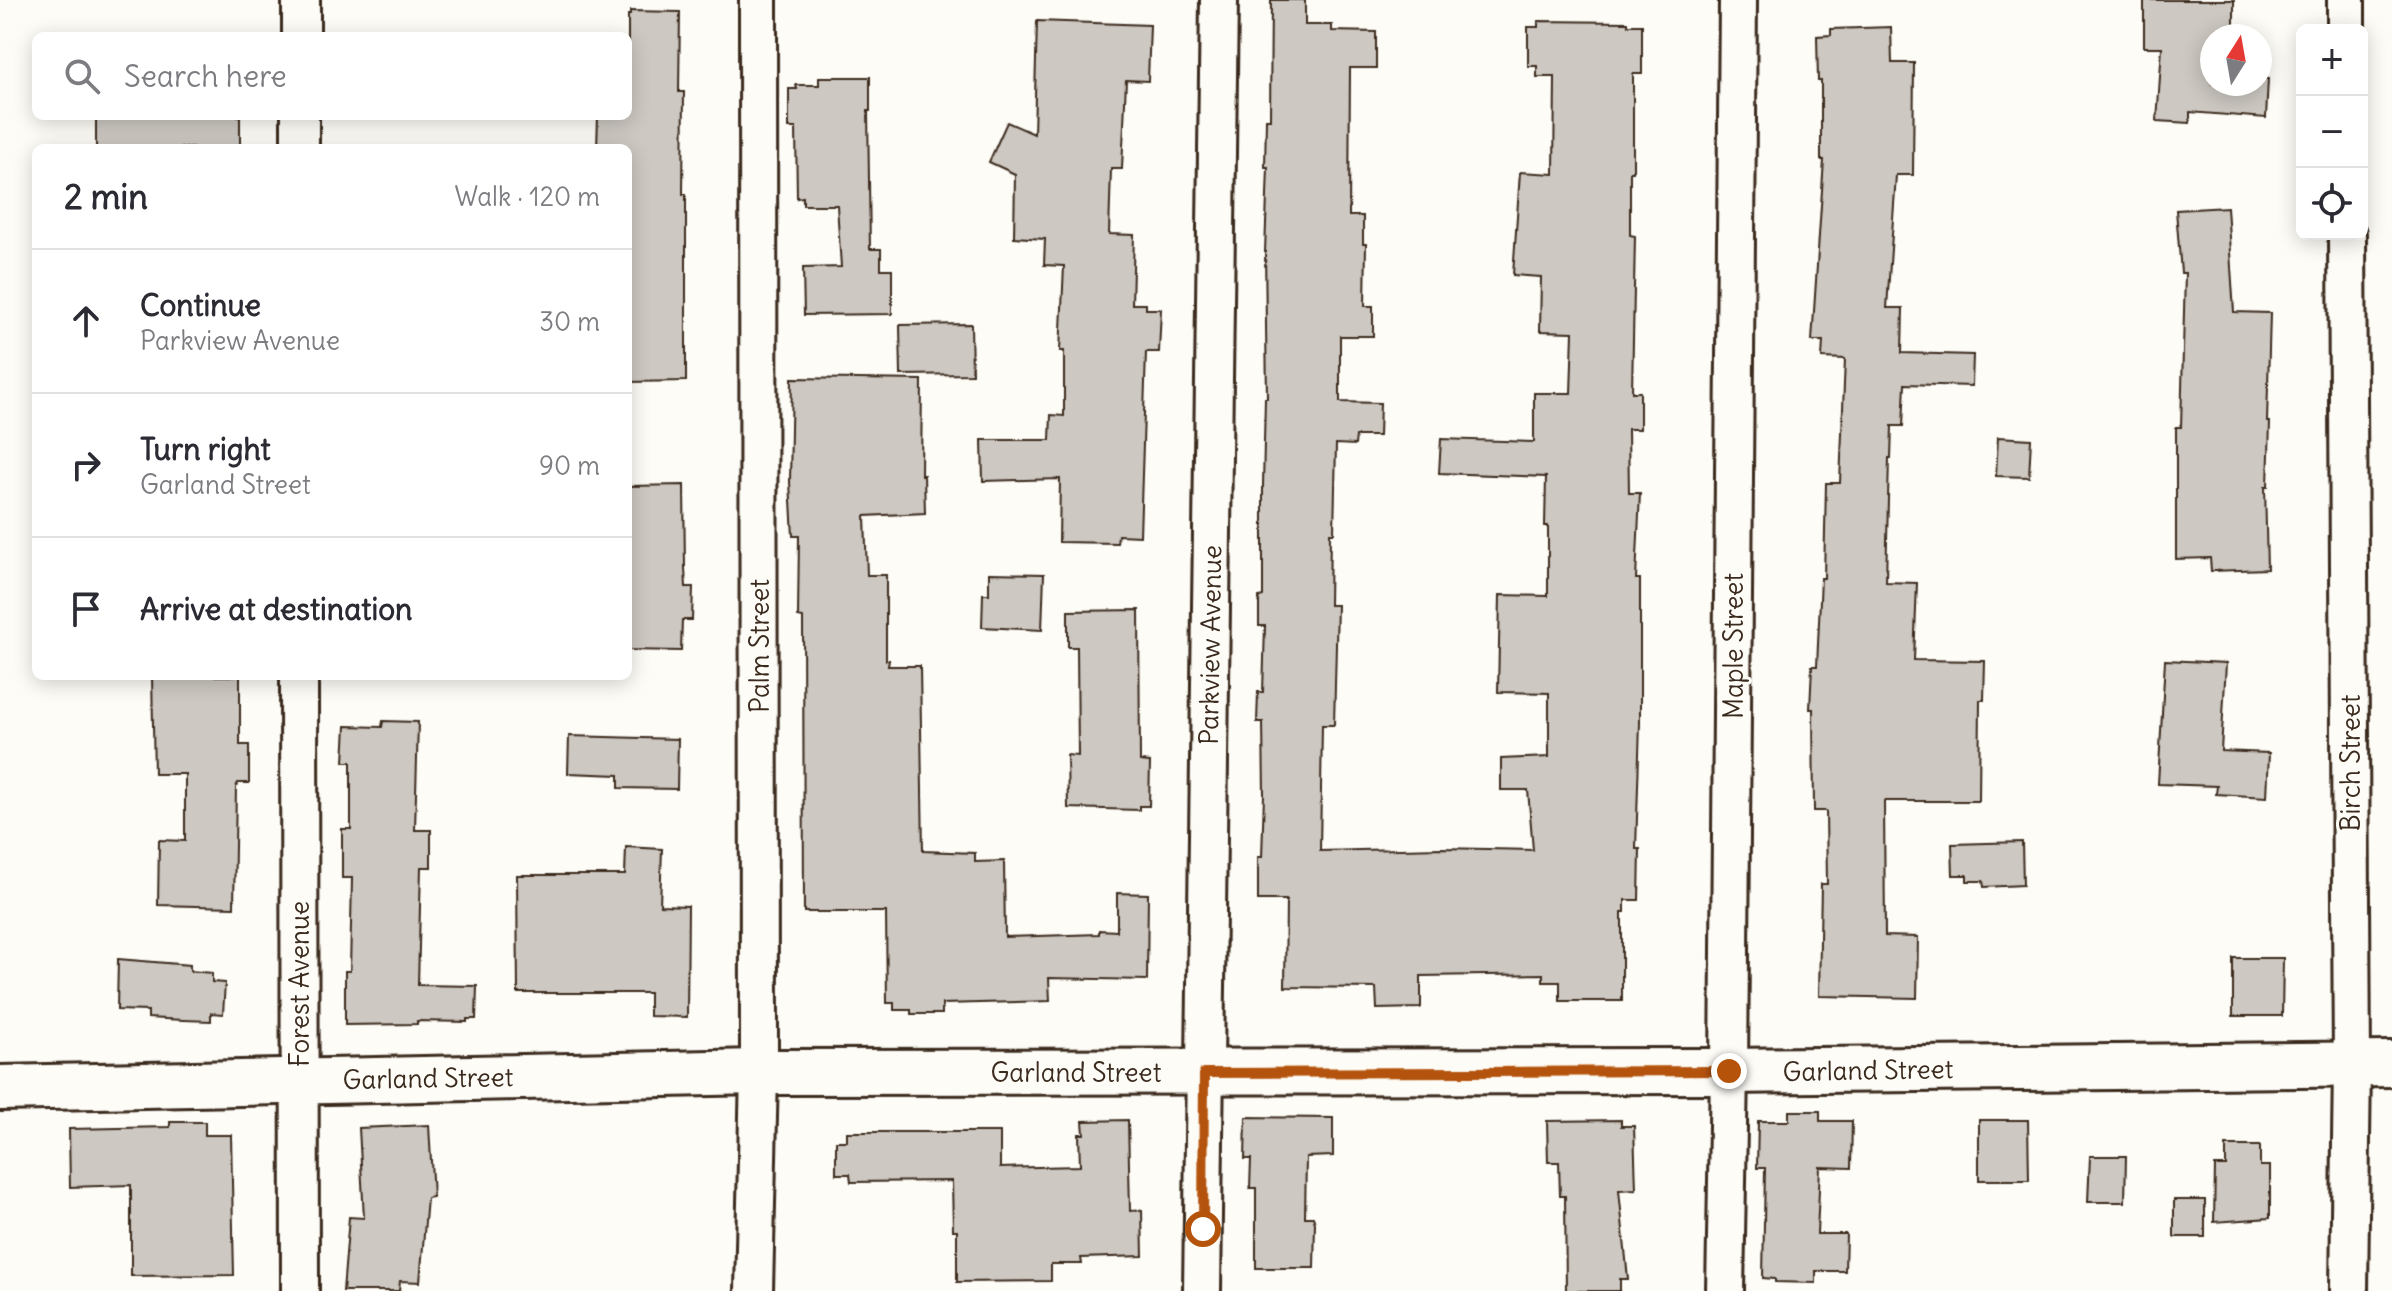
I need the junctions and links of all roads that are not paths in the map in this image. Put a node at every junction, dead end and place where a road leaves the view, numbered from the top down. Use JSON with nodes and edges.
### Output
{"nodes":[{"id":1,"x":301,"y":0,"type":"edge"},
{"id":2,"x":758,"y":0,"type":"edge"},
{"id":3,"x":1219,"y":0,"type":"edge"},
{"id":4,"x":1738,"y":0,"type":"edge"},
{"id":5,"x":2346,"y":0,"type":"edge"},
{"id":6,"x":2346,"y":24,"type":"edge"},
{"id":7,"x":301,"y":32,"type":"edge"},
{"id":8,"x":300,"y":120,"type":"edge"},
{"id":9,"x":300,"y":144,"type":"edge"},
{"id":10,"x":2347,"y":240,"type":"edge"},
{"id":11,"x":299,"y":680,"type":"edge"},
{"id":12,"x":2372,"y":1064,"type":"edge"},
{"id":13,"x":1729,"y":1071,"type":"junction"},
{"id":14,"x":759,"y":1072,"type":"junction"},
{"id":15,"x":1204,"y":1073,"type":"junction"},
{"id":16,"x":298,"y":1080,"type":"junction"},
{"id":17,"x":0,"y":1088,"type":"edge"},
{"id":18,"x":300,"y":1291,"type":"edge"},
{"id":19,"x":754,"y":1291,"type":"edge"},
{"id":20,"x":1202,"y":1291,"type":"edge"},
{"id":21,"x":1725,"y":1291,"type":"edge"},
{"id":22,"x":2349,"y":1291,"type":"edge"}],
"edges":[{"from":1,"to":7,"type":"street"},
{"from":2,"to":14,"type":"street","name":"Palm Street"},
{"from":3,"to":15,"type":"street","name":"Parkview Avenue"},
{"from":4,"to":13,"type":"street","name":"Maple Street"},
{"from":5,"to":6,"type":"street"},
{"from":8,"to":9,"type":"street"},
{"from":10,"to":12,"type":"street","name":"Birch Street"},
{"from":11,"to":16,"type":"street","name":"Forest Avenue"},
{"from":12,"to":13,"type":"street","name":"Garland Street"},
{"from":12,"to":22,"type":"street","name":"Birch Street"},
{"from":13,"to":15,"type":"street","name":"Garland Street"},
{"from":13,"to":21,"type":"street","name":"Maple Street"},
{"from":14,"to":15,"type":"street","name":"Garland Street"},
{"from":14,"to":16,"type":"street","name":"Garland Street"},
{"from":14,"to":19,"type":"street","name":"Palm Street"},
{"from":15,"to":20,"type":"street","name":"Parkview Avenue"},
{"from":16,"to":17,"type":"street","name":"Garland Street"},
{"from":16,"to":18,"type":"street","name":"Forest Avenue"}]}
